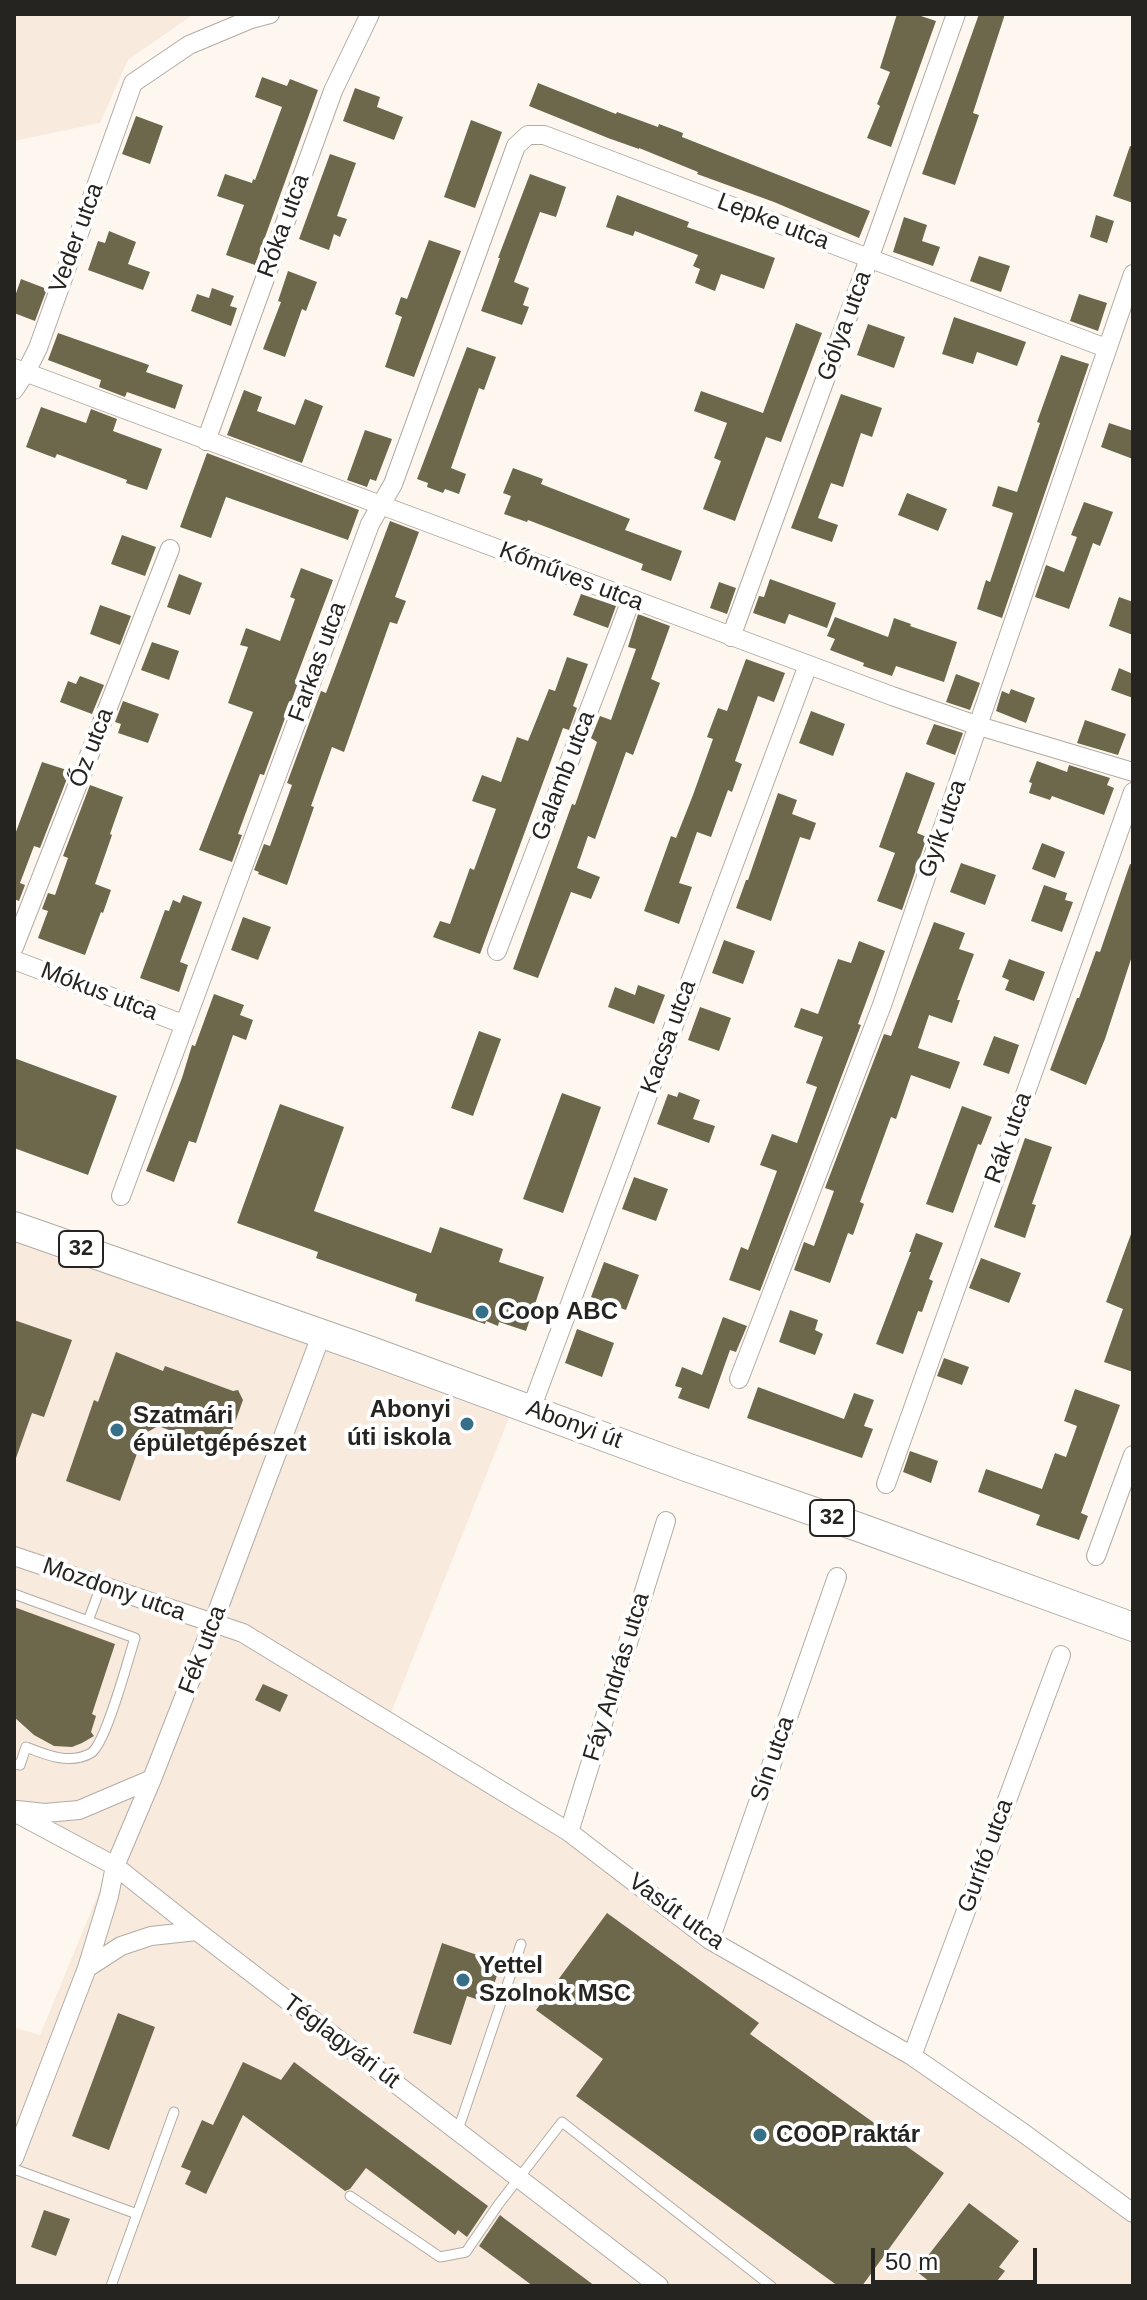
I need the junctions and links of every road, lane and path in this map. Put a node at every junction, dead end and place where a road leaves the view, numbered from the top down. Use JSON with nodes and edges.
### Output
{"nodes":[{"id":1,"x":270,"y":14,"type":"edge"},
{"id":2,"x":370,"y":14,"type":"edge"},
{"id":3,"x":956,"y":14,"type":"edge"},
{"id":4,"x":528,"y":135,"type":"joint"},
{"id":5,"x":869,"y":259,"type":"junction"},
{"id":6,"x":1133,"y":274,"type":"edge"},
{"id":7,"x":1106,"y":348,"type":"junction"},
{"id":8,"x":20,"y":370,"type":"edge"},
{"id":9,"x":14,"y":390,"type":"edge"},
{"id":10,"x":206,"y":441,"type":"junction"},
{"id":11,"x":380,"y":504,"type":"junction"},
{"id":12,"x":170,"y":549,"type":"dead end"},
{"id":13,"x":631,"y":600,"type":"junction"},
{"id":14,"x":731,"y":637,"type":"junction"},
{"id":15,"x":808,"y":665,"type":"junction"},
{"id":16,"x":979,"y":726,"type":"junction"},
{"id":17,"x":1133,"y":772,"type":"edge"},
{"id":18,"x":1133,"y":792,"type":"edge"},
{"id":19,"x":14,"y":947,"type":"edge"},
{"id":20,"x":497,"y":951,"type":"dead end"},
{"id":21,"x":14,"y":960,"type":"edge"},
{"id":22,"x":183,"y":1024,"type":"junction"},
{"id":23,"x":121,"y":1196,"type":"dead end"},
{"id":24,"x":14,"y":1226,"type":"edge"},
{"id":25,"x":322,"y":1333,"type":"junction"},
{"id":26,"x":739,"y":1379,"type":"dead end"},
{"id":27,"x":531,"y":1409,"type":"junction"},
{"id":28,"x":1133,"y":1455,"type":"edge"},
{"id":29,"x":886,"y":1484,"type":"dead end"},
{"id":30,"x":666,"y":1521,"type":"dead end"},
{"id":31,"x":14,"y":1556,"type":"edge"},
{"id":32,"x":1096,"y":1556,"type":"dead end"},
{"id":33,"x":837,"y":1577,"type":"dead end"},
{"id":34,"x":101,"y":1586,"type":"junction"},
{"id":35,"x":14,"y":1594,"type":"edge"},
{"id":36,"x":88,"y":1621,"type":"junction"},
{"id":37,"x":213,"y":1623,"type":"junction"},
{"id":38,"x":1133,"y":1627,"type":"edge"},
{"id":39,"x":1061,"y":1655,"type":"dead end"},
{"id":40,"x":14,"y":1764,"type":"edge"},
{"id":41,"x":152,"y":1779,"type":"junction"},
{"id":42,"x":14,"y":1811,"type":"edge"},
{"id":43,"x":569,"y":1832,"type":"junction"},
{"id":44,"x":115,"y":1866,"type":"junction"},
{"id":45,"x":197,"y":1931,"type":"junction"},
{"id":46,"x":710,"y":1940,"type":"junction"},
{"id":47,"x":521,"y":1944,"type":"dead end"},
{"id":48,"x":87,"y":1968,"type":"junction"},
{"id":49,"x":912,"y":2056,"type":"junction"},
{"id":50,"x":174,"y":2112,"type":"dead end"},
{"id":51,"x":458,"y":2130,"type":"junction"},
{"id":52,"x":14,"y":2158,"type":"edge"},
{"id":53,"x":14,"y":2169,"type":"edge"},
{"id":54,"x":519,"y":2178,"type":"junction"},
{"id":55,"x":350,"y":2196,"type":"dead end"},
{"id":56,"x":1133,"y":2213,"type":"edge"},
{"id":57,"x":137,"y":2214,"type":"junction"},
{"id":58,"x":111,"y":2286,"type":"edge"},
{"id":59,"x":659,"y":2286,"type":"edge"},
{"id":60,"x":771,"y":2286,"type":"edge"}],
"edges":[{"from":1,"to":8,"type":"street","name":"Veder utca"},
{"from":2,"to":10,"type":"street","name":"Róka utca"},
{"from":3,"to":5,"type":"street","name":"Gólya utca"},
{"from":4,"to":5,"type":"street","name":"Lepke utca"},
{"from":4,"to":11,"type":"street","name":"Farkas utca"},
{"from":5,"to":7,"type":"street","name":"Lepke utca"},
{"from":5,"to":14,"type":"street","name":"Gólya utca"},
{"from":6,"to":7,"type":"street","name":"Gyík utca"},
{"from":7,"to":16,"type":"street","name":"Gyík utca"},
{"from":8,"to":9,"type":"street","name":"Veder utca"},
{"from":8,"to":10,"type":"street","name":"Kőműves utca"},
{"from":10,"to":11,"type":"street","name":"Kőműves utca"},
{"from":11,"to":13,"type":"street","name":"Kőműves utca"},
{"from":11,"to":22,"type":"street","name":"Farkas utca"},
{"from":12,"to":19,"type":"street","name":"Őz utca"},
{"from":13,"to":14,"type":"street","name":"Kőműves utca"},
{"from":13,"to":20,"type":"street","name":"Galamb utca"},
{"from":14,"to":15,"type":"street","name":"Kőműves utca"},
{"from":15,"to":16,"type":"street","name":"Kőműves utca"},
{"from":15,"to":27,"type":"street","name":"Kacsa utca"},
{"from":16,"to":17,"type":"street","name":"Kőműves utca"},
{"from":16,"to":26,"type":"street","name":"Gyík utca"},
{"from":18,"to":29,"type":"street","name":"Rák utca"},
{"from":21,"to":22,"type":"street","name":"Mókus utca"},
{"from":22,"to":23,"type":"street","name":"Farkas utca"},
{"from":24,"to":25,"type":"main road","name":"Abonyi út","number":"32"},
{"from":25,"to":27,"type":"main road","name":"Abonyi út","number":"32"},
{"from":25,"to":37,"type":"street","name":"Fék utca"},
{"from":27,"to":38,"type":"main road","name":"Abonyi út","number":"32"},
{"from":28,"to":32,"type":"street"},
{"from":30,"to":43,"type":"street","name":"Fáy András utca"},
{"from":31,"to":34,"type":"street","name":"Mozdony utca"},
{"from":33,"to":46,"type":"street","name":"Sín utca"},
{"from":34,"to":36,"type":"lane"},
{"from":34,"to":37,"type":"street","name":"Mozdony utca"},
{"from":35,"to":36,"type":"lane"},
{"from":36,"to":40,"type":"lane"},
{"from":37,"to":41,"type":"street","name":"Fék utca"},
{"from":37,"to":43,"type":"street","name":"Vasút utca"},
{"from":39,"to":49,"type":"street","name":"Gurító utca"},
{"from":41,"to":42,"type":"street"},
{"from":41,"to":44,"type":"street","name":"Fék utca"},
{"from":42,"to":44,"type":"street","name":"Téglagyári út"},
{"from":43,"to":46,"type":"street","name":"Vasút utca"},
{"from":44,"to":45,"type":"street","name":"Téglagyári út"},
{"from":44,"to":48,"type":"street","name":"Fék utca"},
{"from":45,"to":48,"type":"street"},
{"from":45,"to":51,"type":"street","name":"Téglagyári út"},
{"from":46,"to":49,"type":"street","name":"Vasút utca"},
{"from":47,"to":51,"type":"lane"},
{"from":48,"to":52,"type":"street","name":"Fék utca"},
{"from":49,"to":56,"type":"street","name":"Vasút utca"},
{"from":50,"to":57,"type":"lane"},
{"from":51,"to":54,"type":"street","name":"Téglagyári út"},
{"from":53,"to":57,"type":"lane"},
{"from":54,"to":55,"type":"lane"},
{"from":54,"to":59,"type":"street","name":"Téglagyári út"},
{"from":54,"to":60,"type":"lane"},
{"from":57,"to":58,"type":"lane"}]}
